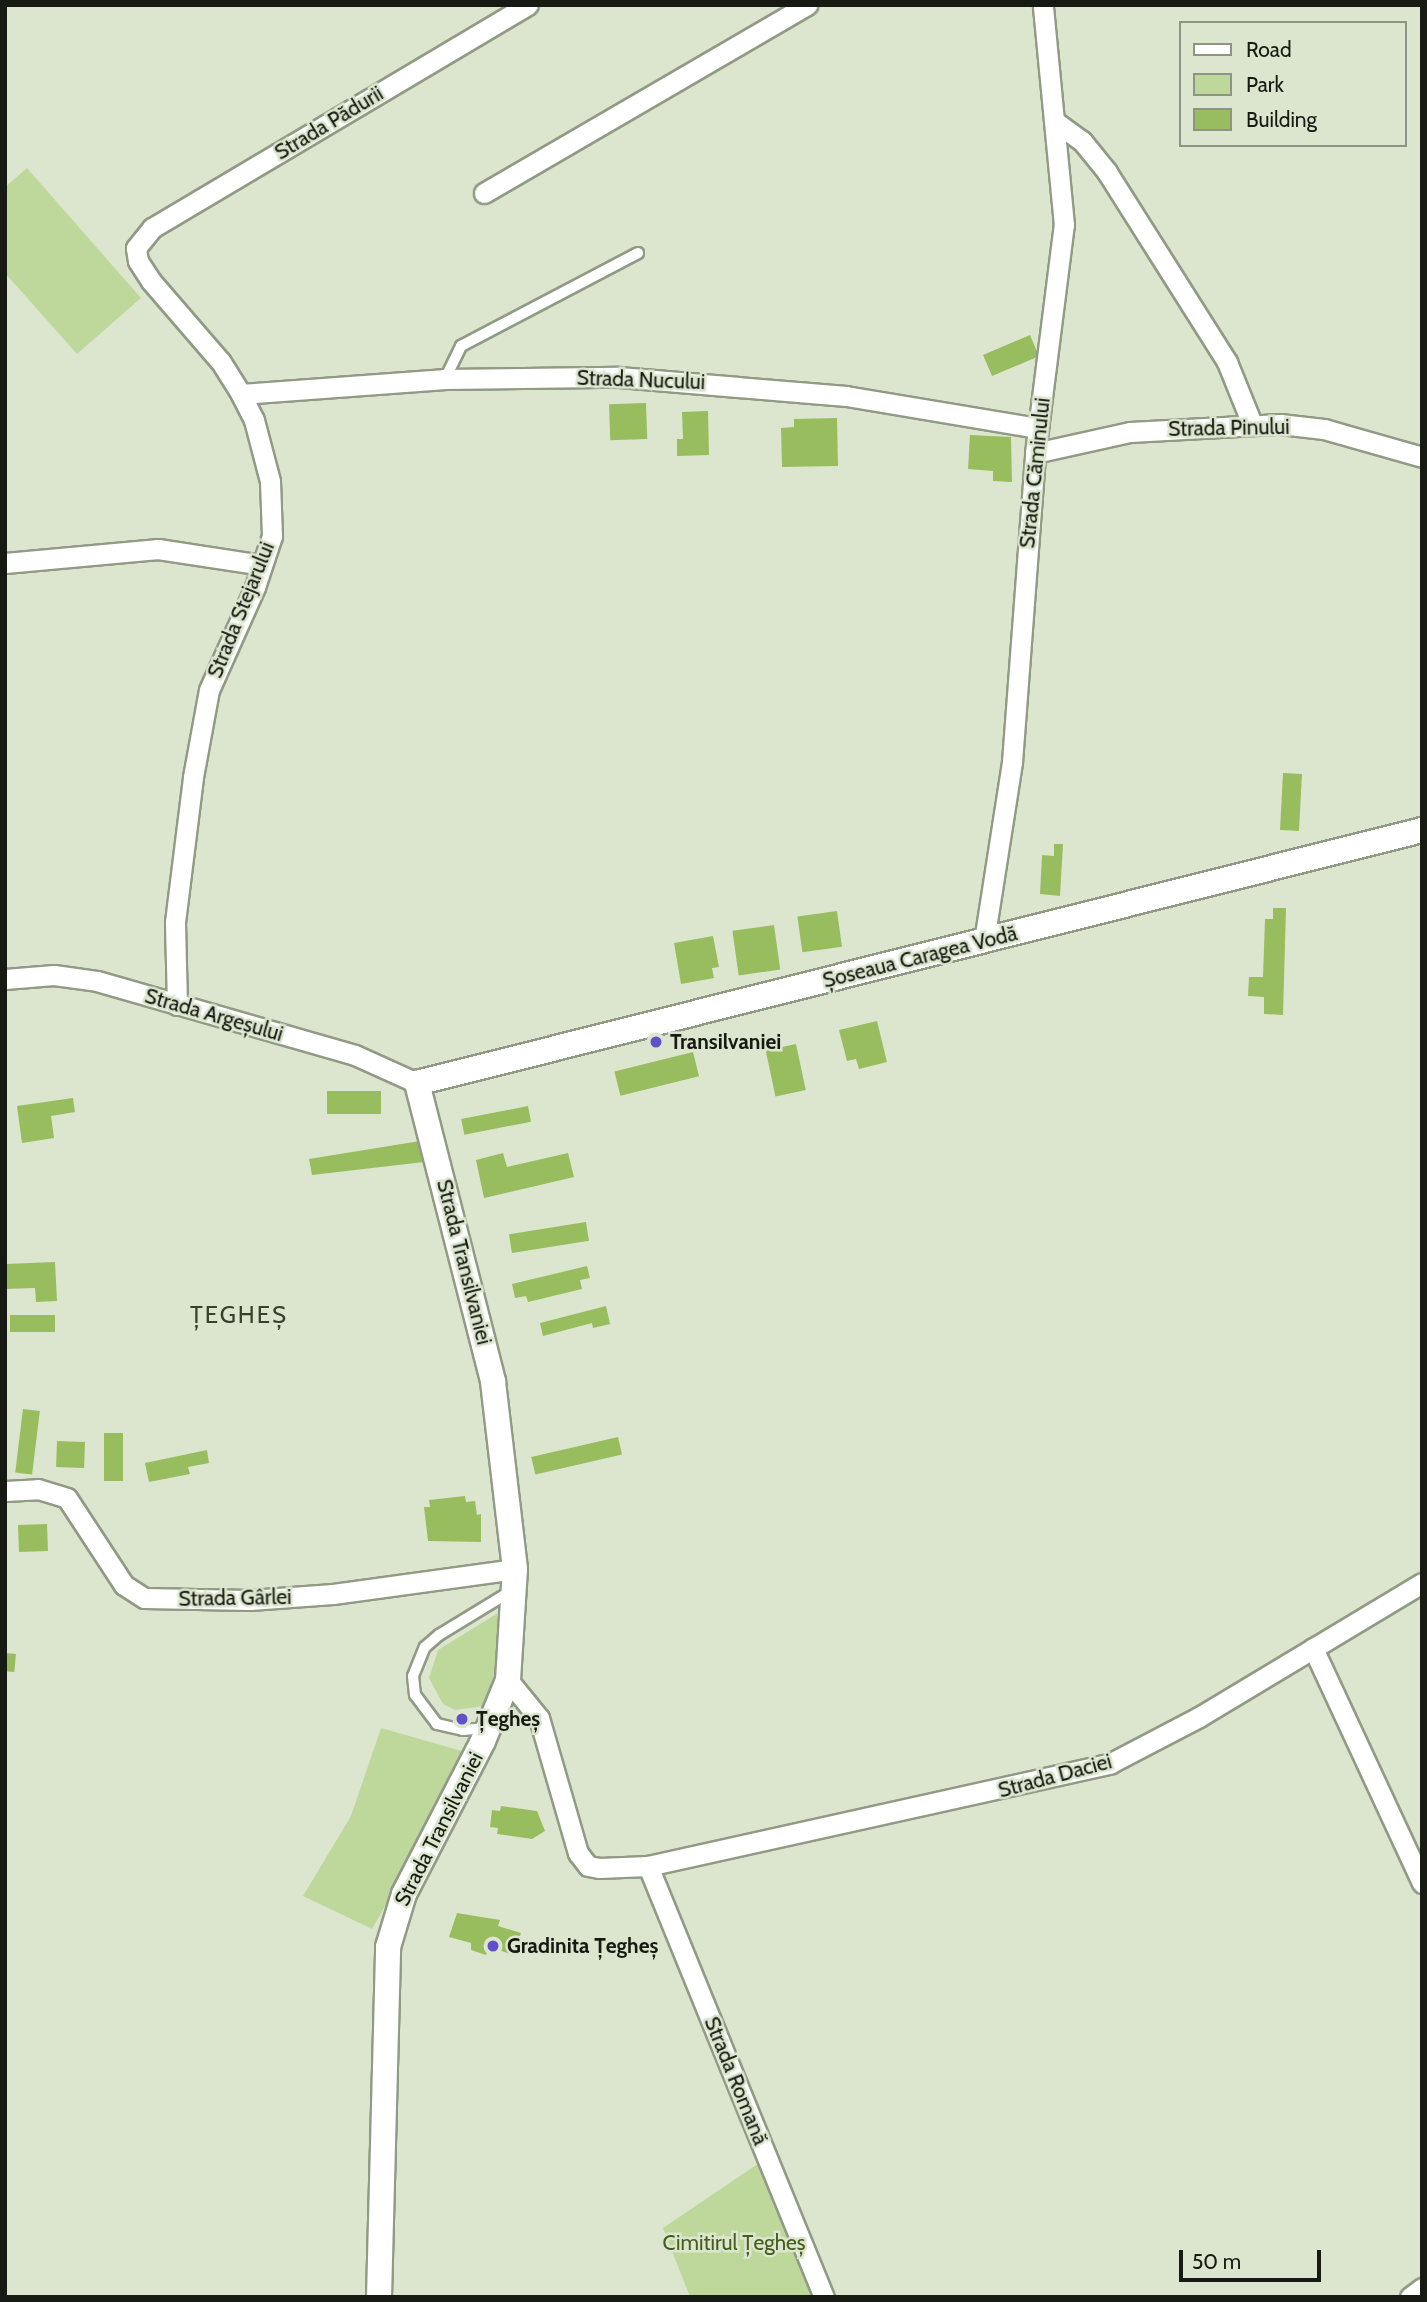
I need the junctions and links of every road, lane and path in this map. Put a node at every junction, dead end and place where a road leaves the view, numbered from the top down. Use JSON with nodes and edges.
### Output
{"nodes":[{"id":1,"x":528,"y":5,"type":"edge"},
{"id":2,"x":807,"y":5,"type":"edge"},
{"id":3,"x":1043,"y":5,"type":"edge"},
{"id":4,"x":1057,"y":123,"type":"junction"},
{"id":5,"x":484,"y":193,"type":"dead end"},
{"id":6,"x":136,"y":248,"type":"joint"},
{"id":7,"x":638,"y":253,"type":"dead end"},
{"id":8,"x":445,"y":379,"type":"junction"},
{"id":9,"x":241,"y":394,"type":"junction"},
{"id":10,"x":1252,"y":424,"type":"junction"},
{"id":11,"x":1038,"y":428,"type":"junction"},
{"id":12,"x":1035,"y":453,"type":"junction"},
{"id":13,"x":1422,"y":457,"type":"edge"},
{"id":14,"x":5,"y":563,"type":"edge"},
{"id":15,"x":262,"y":565,"type":"junction"},
{"id":16,"x":1422,"y":830,"type":"edge"},
{"id":17,"x":984,"y":941,"type":"junction"},
{"id":18,"x":5,"y":979,"type":"edge"},
{"id":19,"x":177,"y":1004,"type":"junction"},
{"id":20,"x":417,"y":1083,"type":"junction"},
{"id":21,"x":5,"y":1491,"type":"edge"},
{"id":22,"x":515,"y":1579,"type":"junction"},
{"id":23,"x":1422,"y":1583,"type":"edge"},
{"id":24,"x":1312,"y":1648,"type":"junction"},
{"id":25,"x":508,"y":1680,"type":"junction"},
{"id":26,"x":488,"y":1728,"type":"junction"},
{"id":27,"x":648,"y":1867,"type":"junction"},
{"id":28,"x":1422,"y":1883,"type":"edge"},
{"id":29,"x":1422,"y":2288,"type":"edge"},
{"id":30,"x":379,"y":2297,"type":"edge"},
{"id":31,"x":824,"y":2297,"type":"edge"},
{"id":32,"x":1410,"y":2297,"type":"edge"}],
"edges":[{"from":1,"to":6,"type":"street","name":"Strada Pădurii"},
{"from":2,"to":5,"type":"street"},
{"from":3,"to":4,"type":"street","name":"Strada Căminului"},
{"from":4,"to":10,"type":"street"},
{"from":4,"to":11,"type":"street","name":"Strada Căminului"},
{"from":6,"to":9,"type":"street","name":"Strada Stejarului"},
{"from":7,"to":8,"type":"lane"},
{"from":8,"to":9,"type":"street","name":"Strada Nucului"},
{"from":8,"to":11,"type":"street","name":"Strada Nucului"},
{"from":9,"to":15,"type":"street","name":"Strada Stejarului"},
{"from":10,"to":12,"type":"street","name":"Strada Pinului"},
{"from":10,"to":13,"type":"street","name":"Strada Pinului"},
{"from":11,"to":12,"type":"street","name":"Strada Căminului"},
{"from":12,"to":17,"type":"street","name":"Strada Căminului"},
{"from":14,"to":15,"type":"street"},
{"from":15,"to":19,"type":"street","name":"Strada Stejarului"},
{"from":16,"to":17,"type":"street","name":"Șoseaua Caragea Vodă"},
{"from":17,"to":20,"type":"street","name":"Șoseaua Caragea Vodă"},
{"from":18,"to":19,"type":"street","name":"Strada Argeșului"},
{"from":19,"to":20,"type":"street","name":"Strada Argeșului"},
{"from":20,"to":22,"type":"street","name":"Strada Transilvaniei"},
{"from":21,"to":22,"type":"street","name":"Strada Gârlei"},
{"from":22,"to":25,"type":"street","name":"Strada Transilvaniei"},
{"from":22,"to":26,"type":"lane"},
{"from":23,"to":24,"type":"street","name":"Strada Daciei"},
{"from":24,"to":27,"type":"street","name":"Strada Daciei"},
{"from":24,"to":28,"type":"street"},
{"from":25,"to":26,"type":"street","name":"Strada Transilvaniei"},
{"from":25,"to":27,"type":"street","name":"Strada Daciei"},
{"from":26,"to":30,"type":"street","name":"Strada Transilvaniei"},
{"from":27,"to":31,"type":"street","name":"Strada Romană"},
{"from":29,"to":32,"type":"street"}]}
